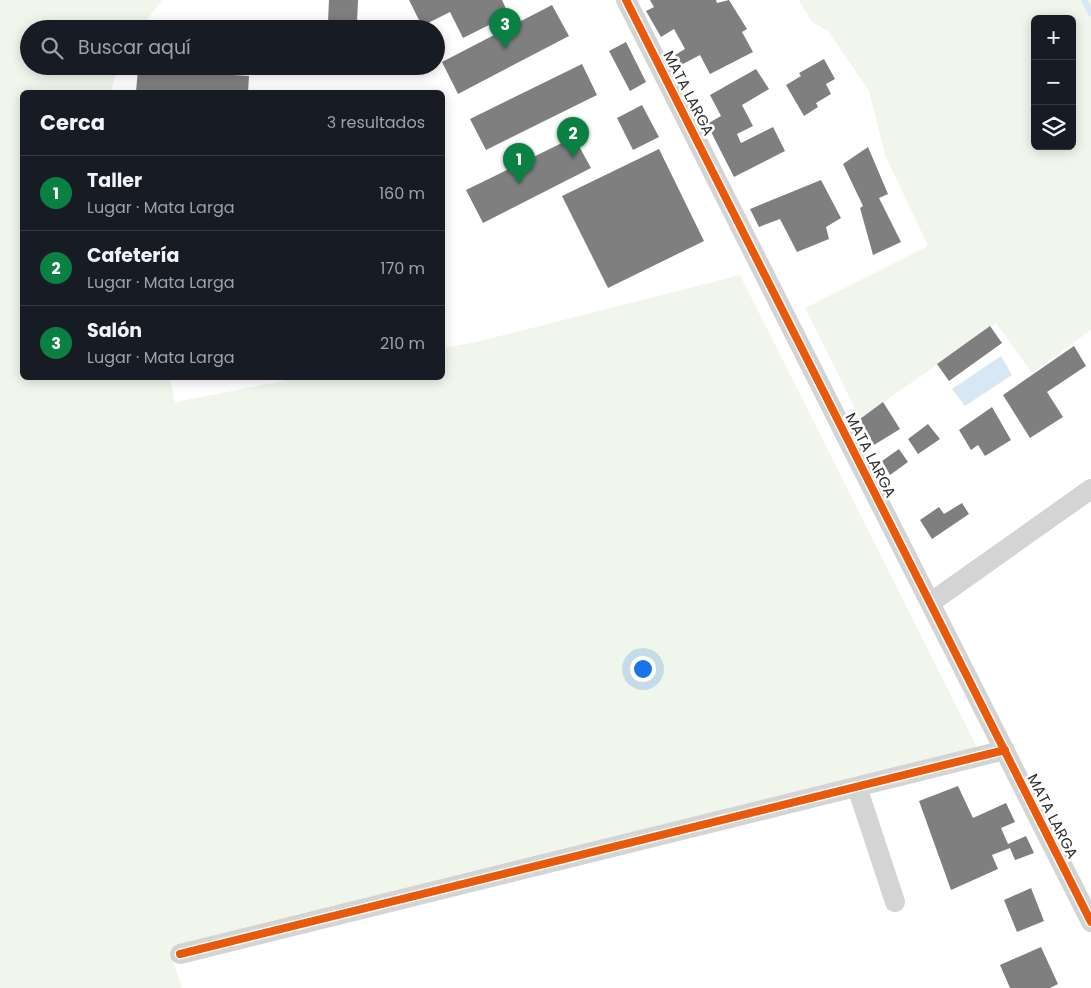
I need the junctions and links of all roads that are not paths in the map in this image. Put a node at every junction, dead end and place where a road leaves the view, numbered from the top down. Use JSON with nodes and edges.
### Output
{"nodes":[{"id":1,"x":626,"y":0,"type":"edge"},
{"id":2,"x":1091,"y":489,"type":"edge"},
{"id":3,"x":930,"y":603,"type":"junction"},
{"id":4,"x":1005,"y":750,"type":"junction"},
{"id":5,"x":857,"y":787,"type":"junction"},
{"id":6,"x":894,"y":902,"type":"dead end"},
{"id":7,"x":1091,"y":922,"type":"edge"},
{"id":8,"x":180,"y":954,"type":"dead end"}],
"edges":[{"from":1,"to":3,"type":"street","name":"MATA LARGA"},
{"from":2,"to":3,"type":"street"},
{"from":3,"to":4,"type":"street","name":"MATA LARGA"},
{"from":4,"to":5,"type":"street"},
{"from":4,"to":7,"type":"street","name":"MATA LARGA"},
{"from":5,"to":6,"type":"street"},
{"from":5,"to":8,"type":"street"}]}
